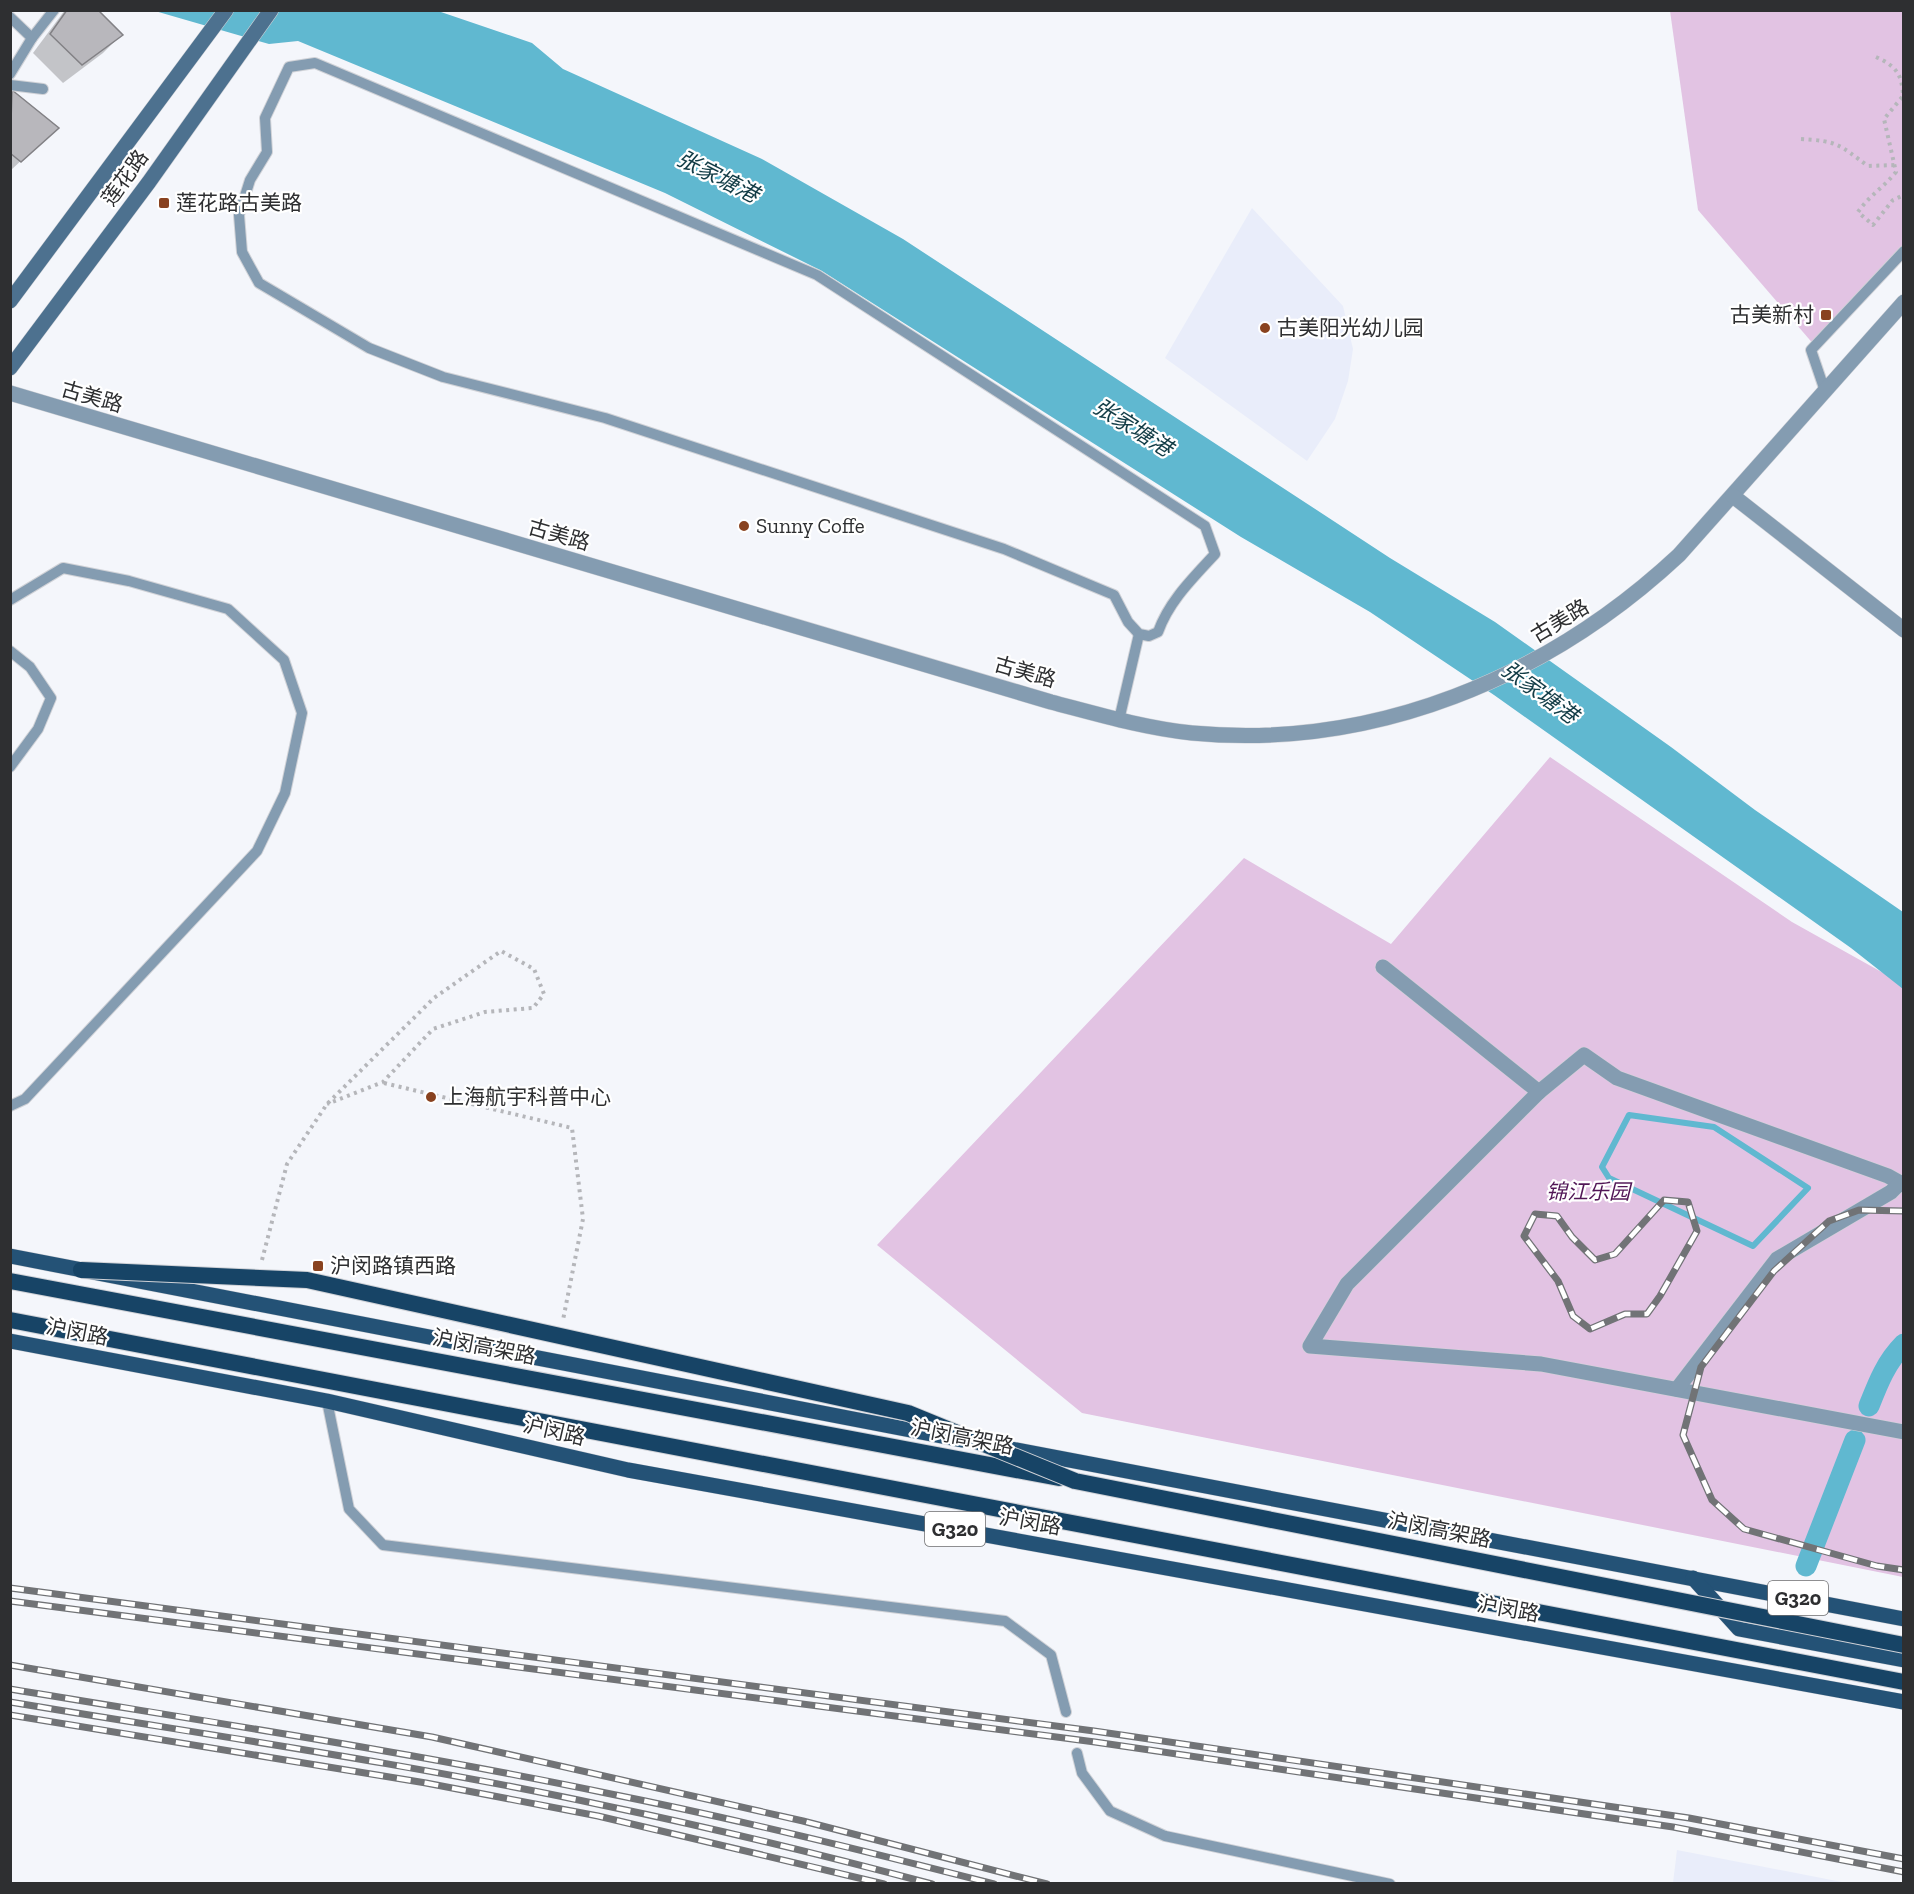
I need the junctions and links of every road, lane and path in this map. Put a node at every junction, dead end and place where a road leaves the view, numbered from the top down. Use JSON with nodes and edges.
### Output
{"nodes":[{"id":1,"x":54,"y":10,"type":"edge"},
{"id":2,"x":226,"y":10,"type":"edge"},
{"id":3,"x":271,"y":10,"type":"edge"},
{"id":4,"x":10,"y":17,"type":"edge"},
{"id":5,"x":32,"y":38,"type":"junction"},
{"id":6,"x":1876,"y":57,"type":"dead end"},
{"id":7,"x":10,"y":74,"type":"edge"},
{"id":8,"x":1903,"y":81,"type":"edge"},
{"id":9,"x":10,"y":86,"type":"edge"},
{"id":10,"x":43,"y":88,"type":"dead end"},
{"id":11,"x":1801,"y":139,"type":"dead end"},
{"id":12,"x":1895,"y":165,"type":"junction"},
{"id":13,"x":1904,"y":195,"type":"edge"},
{"id":14,"x":1904,"y":251,"type":"edge"},
{"id":15,"x":10,"y":301,"type":"edge"},
{"id":16,"x":1904,"y":302,"type":"edge"},
{"id":17,"x":10,"y":368,"type":"edge"},
{"id":18,"x":1825,"y":391,"type":"junction"},
{"id":19,"x":10,"y":393,"type":"edge"},
{"id":20,"x":1733,"y":496,"type":"junction"},
{"id":21,"x":10,"y":600,"type":"edge"},
{"id":22,"x":1904,"y":630,"type":"edge"},
{"id":23,"x":1138,"y":634,"type":"junction"},
{"id":24,"x":10,"y":651,"type":"edge"},
{"id":25,"x":1119,"y":720,"type":"junction"},
{"id":26,"x":10,"y":768,"type":"edge"},
{"id":27,"x":1383,"y":967,"type":"dead end"},
{"id":28,"x":383,"y":1082,"type":"junction"},
{"id":29,"x":1539,"y":1092,"type":"junction"},
{"id":30,"x":327,"y":1104,"type":"junction"},
{"id":31,"x":10,"y":1106,"type":"edge"},
{"id":32,"x":1902,"y":1184,"type":"edge"},
{"id":33,"x":10,"y":1256,"type":"edge"},
{"id":34,"x":262,"y":1261,"type":"dead end"},
{"id":35,"x":81,"y":1270,"type":"junction"},
{"id":36,"x":10,"y":1281,"type":"edge"},
{"id":37,"x":10,"y":1320,"type":"edge"},
{"id":38,"x":561,"y":1330,"type":"dead end"},
{"id":39,"x":10,"y":1341,"type":"edge"},
{"id":40,"x":1677,"y":1389,"type":"junction"},
{"id":41,"x":327,"y":1401,"type":"junction"},
{"id":42,"x":1904,"y":1432,"type":"edge"},
{"id":43,"x":1075,"y":1481,"type":"junction"},
{"id":44,"x":1693,"y":1578,"type":"junction"},
{"id":45,"x":1904,"y":1619,"type":"edge"},
{"id":46,"x":1901,"y":1654,"type":"edge"},
{"id":47,"x":1901,"y":1682,"type":"edge"},
{"id":48,"x":1904,"y":1702,"type":"edge"},
{"id":49,"x":1066,"y":1712,"type":"dead end"},
{"id":50,"x":1077,"y":1753,"type":"dead end"},
{"id":51,"x":1390,"y":1884,"type":"edge"}],
"edges":[{"from":1,"to":5,"type":"lane"},
{"from":2,"to":15,"type":"main road","name":"莲花路"},
{"from":3,"to":17,"type":"main road","name":"莲花路"},
{"from":4,"to":5,"type":"lane"},
{"from":5,"to":7,"type":"lane"},
{"from":6,"to":8,"type":"path"},
{"from":8,"to":12,"type":"path"},
{"from":9,"to":10,"type":"lane"},
{"from":11,"to":12,"type":"path"},
{"from":12,"to":13,"type":"path"},
{"from":14,"to":18,"type":"lane"},
{"from":16,"to":18,"type":"street","name":"古美路"},
{"from":18,"to":20,"type":"street","name":"古美路"},
{"from":19,"to":25,"type":"street","name":"古美路"},
{"from":20,"to":22,"type":"street"},
{"from":20,"to":25,"type":"street","name":"古美路"},
{"from":21,"to":31,"type":"lane"},
{"from":23,"to":23,"type":"lane"},
{"from":23,"to":25,"type":"lane"},
{"from":24,"to":26,"type":"lane"},
{"from":27,"to":29,"type":"street"},
{"from":28,"to":30,"type":"path"},
{"from":28,"to":30,"type":"path"},
{"from":28,"to":38,"type":"path"},
{"from":29,"to":32,"type":"street"},
{"from":29,"to":40,"type":"street"},
{"from":30,"to":34,"type":"path"},
{"from":32,"to":40,"type":"street"},
{"from":33,"to":35,"type":"main road","number":"G320"},
{"from":35,"to":43,"type":"highway","bridge":true},
{"from":35,"to":44,"type":"main road","number":"G320"},
{"from":36,"to":43,"type":"highway","name":"沪闵高架路","bridge":true},
{"from":37,"to":47,"type":"highway"},
{"from":39,"to":41,"type":"main road","name":"沪闵路","number":"G320"},
{"from":40,"to":42,"type":"street"},
{"from":41,"to":48,"type":"main road","name":"沪闵路","number":"G320"},
{"from":41,"to":49,"type":"lane"},
{"from":43,"to":46,"type":"highway","name":"沪闵高架路","bridge":true},
{"from":44,"to":45,"type":"main road","number":"G320"},
{"from":44,"to":46,"type":"main road"},
{"from":50,"to":51,"type":"lane"}]}
